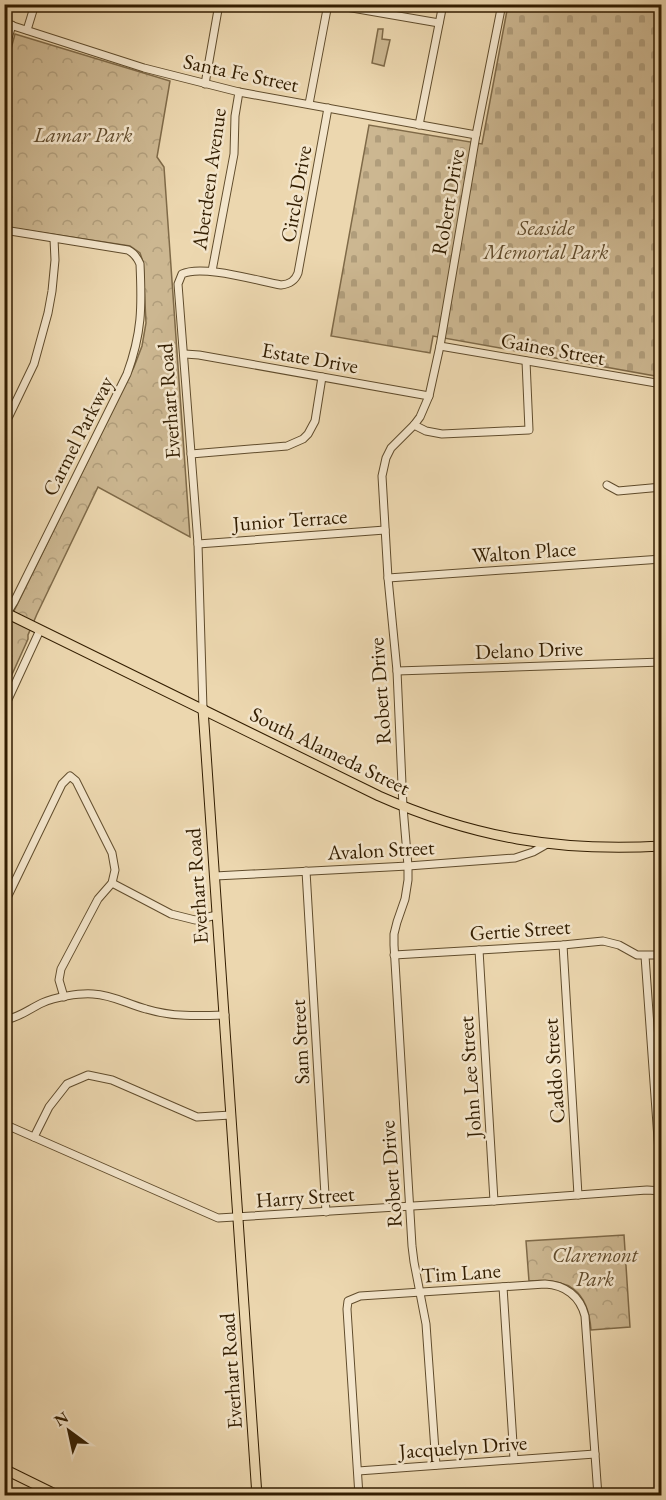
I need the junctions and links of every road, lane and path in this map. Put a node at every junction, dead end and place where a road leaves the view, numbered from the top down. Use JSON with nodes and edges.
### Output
{"nodes":[{"id":1,"x":35,"y":4,"type":"edge"},
{"id":2,"x":219,"y":4,"type":"edge"},
{"id":3,"x":329,"y":4,"type":"edge"},
{"id":4,"x":443,"y":4,"type":"edge"},
{"id":5,"x":501,"y":4,"type":"edge"},
{"id":6,"x":440,"y":23,"type":"junction"},
{"id":7,"x":8,"y":24,"type":"edge"},
{"id":8,"x":27,"y":30,"type":"junction"},
{"id":9,"x":4,"y":51,"type":"edge"},
{"id":10,"x":205,"y":84,"type":"junction"},
{"id":11,"x":239,"y":92,"type":"junction"},
{"id":12,"x":309,"y":104,"type":"junction"},
{"id":13,"x":328,"y":108,"type":"junction"},
{"id":14,"x":418,"y":125,"type":"junction"},
{"id":15,"x":476,"y":135,"type":"junction"},
{"id":16,"x":4,"y":230,"type":"edge"},
{"id":17,"x":54,"y":238,"type":"junction"},
{"id":18,"x":212,"y":271,"type":"junction"},
{"id":19,"x":440,"y":346,"type":"junction"},
{"id":20,"x":184,"y":354,"type":"junction"},
{"id":21,"x":526,"y":361,"type":"junction"},
{"id":22,"x":322,"y":377,"type":"junction"},
{"id":23,"x":662,"y":384,"type":"edge"},
{"id":24,"x":429,"y":396,"type":"junction"},
{"id":25,"x":4,"y":424,"type":"edge"},
{"id":26,"x":414,"y":425,"type":"junction"},
{"id":27,"x":191,"y":454,"type":"junction"},
{"id":28,"x":607,"y":485,"type":"dead end"},
{"id":29,"x":662,"y":487,"type":"edge"},
{"id":30,"x":385,"y":530,"type":"junction"},
{"id":31,"x":198,"y":544,"type":"junction"},
{"id":32,"x":662,"y":559,"type":"edge"},
{"id":33,"x":388,"y":578,"type":"junction"},
{"id":34,"x":6,"y":615,"type":"edge"},
{"id":35,"x":40,"y":630,"type":"junction"},
{"id":36,"x":662,"y":662,"type":"edge"},
{"id":37,"x":397,"y":671,"type":"junction"},
{"id":38,"x":4,"y":708,"type":"edge"},
{"id":39,"x":203,"y":709,"type":"junction"},
{"id":40,"x":403,"y":807,"type":"junction"},
{"id":41,"x":547,"y":844,"type":"junction"},
{"id":42,"x":662,"y":846,"type":"edge"},
{"id":43,"x":408,"y":866,"type":"junction"},
{"id":44,"x":306,"y":871,"type":"junction"},
{"id":45,"x":214,"y":876,"type":"junction"},
{"id":46,"x":112,"y":883,"type":"junction"},
{"id":47,"x":5,"y":900,"type":"edge"},
{"id":48,"x":217,"y":915,"type":"junction"},
{"id":49,"x":562,"y":945,"type":"junction"},
{"id":50,"x":478,"y":950,"type":"junction"},
{"id":51,"x":394,"y":955,"type":"junction"},
{"id":52,"x":662,"y":955,"type":"edge"},
{"id":53,"x":645,"y":956,"type":"junction"},
{"id":54,"x":64,"y":997,"type":"junction"},
{"id":55,"x":225,"y":1015,"type":"junction"},
{"id":56,"x":4,"y":1020,"type":"edge"},
{"id":57,"x":231,"y":1115,"type":"junction"},
{"id":58,"x":4,"y":1124,"type":"edge"},
{"id":59,"x":34,"y":1137,"type":"junction"},
{"id":60,"x":661,"y":1193,"type":"edge"},
{"id":61,"x":578,"y":1195,"type":"junction"},
{"id":62,"x":494,"y":1201,"type":"junction"},
{"id":63,"x":410,"y":1206,"type":"junction"},
{"id":64,"x":326,"y":1212,"type":"junction"},
{"id":65,"x":238,"y":1217,"type":"junction"},
{"id":66,"x":503,"y":1287,"type":"junction"},
{"id":67,"x":420,"y":1293,"type":"junction"},
{"id":68,"x":595,"y":1454,"type":"junction"},
{"id":69,"x":514,"y":1459,"type":"junction"},
{"id":70,"x":436,"y":1465,"type":"junction"},
{"id":71,"x":4,"y":1469,"type":"edge"},
{"id":72,"x":358,"y":1471,"type":"junction"},
{"id":73,"x":59,"y":1496,"type":"edge"},
{"id":74,"x":257,"y":1496,"type":"edge"},
{"id":75,"x":359,"y":1496,"type":"edge"},
{"id":76,"x":598,"y":1496,"type":"edge"}],
"edges":[{"from":1,"to":8,"type":"street"},
{"from":2,"to":10,"type":"street","name":"Aberdeen Avenue"},
{"from":3,"to":6,"type":"street"},
{"from":3,"to":12,"type":"street"},
{"from":4,"to":6,"type":"street"},
{"from":5,"to":15,"type":"street","name":"Robert Drive"},
{"from":6,"to":14,"type":"street"},
{"from":7,"to":8,"type":"street","name":"Santa Fe Street"},
{"from":7,"to":9,"type":"street"},
{"from":8,"to":10,"type":"street","name":"Santa Fe Street"},
{"from":10,"to":11,"type":"street","name":"Santa Fe Street"},
{"from":11,"to":12,"type":"street","name":"Santa Fe Street"},
{"from":11,"to":18,"type":"street","name":"Aberdeen Avenue"},
{"from":12,"to":13,"type":"street","name":"Santa Fe Street"},
{"from":13,"to":14,"type":"street","name":"Santa Fe Street"},
{"from":13,"to":18,"type":"street","name":"Circle Drive"},
{"from":14,"to":15,"type":"street","name":"Santa Fe Street"},
{"from":15,"to":19,"type":"street","name":"Robert Drive"},
{"from":16,"to":17,"type":"street"},
{"from":17,"to":25,"type":"street"},
{"from":17,"to":34,"type":"street","name":"Carmel Parkway"},
{"from":18,"to":20,"type":"street","name":"Everhart Road"},
{"from":19,"to":21,"type":"street","name":"Gaines Street"},
{"from":19,"to":24,"type":"street","name":"Robert Drive"},
{"from":20,"to":22,"type":"street","name":"Estate Drive"},
{"from":20,"to":27,"type":"street","name":"Everhart Road"},
{"from":21,"to":23,"type":"street","name":"Gaines Street"},
{"from":21,"to":26,"type":"street"},
{"from":22,"to":24,"type":"street","name":"Estate Drive"},
{"from":22,"to":27,"type":"street"},
{"from":24,"to":26,"type":"street","name":"Robert Drive"},
{"from":26,"to":30,"type":"street","name":"Robert Drive"},
{"from":27,"to":31,"type":"street","name":"Everhart Road"},
{"from":28,"to":29,"type":"street"},
{"from":30,"to":31,"type":"street","name":"Junior Terrace"},
{"from":30,"to":33,"type":"street","name":"Robert Drive"},
{"from":31,"to":39,"type":"street","name":"Everhart Road"},
{"from":32,"to":33,"type":"street","name":"Walton Place"},
{"from":33,"to":37,"type":"street","name":"Robert Drive"},
{"from":34,"to":35,"type":"main road","name":"South Alameda Street"},
{"from":35,"to":38,"type":"street"},
{"from":35,"to":39,"type":"main road","name":"South Alameda Street"},
{"from":36,"to":37,"type":"street","name":"Delano Drive"},
{"from":37,"to":40,"type":"street","name":"Robert Drive"},
{"from":39,"to":40,"type":"main road","name":"South Alameda Street"},
{"from":39,"to":45,"type":"main road","name":"Everhart Road"},
{"from":40,"to":41,"type":"main road","name":"South Alameda Street"},
{"from":40,"to":43,"type":"street","name":"Robert Drive"},
{"from":41,"to":42,"type":"main road","name":"South Alameda Street"},
{"from":41,"to":43,"type":"street","name":"Avalon Street"},
{"from":43,"to":44,"type":"street","name":"Avalon Street"},
{"from":43,"to":51,"type":"street","name":"Robert Drive"},
{"from":44,"to":45,"type":"street","name":"Avalon Street"},
{"from":44,"to":64,"type":"street","name":"Sam Street"},
{"from":45,"to":48,"type":"main road","name":"Everhart Road"},
{"from":46,"to":47,"type":"street"},
{"from":46,"to":48,"type":"street"},
{"from":46,"to":54,"type":"street"},
{"from":48,"to":55,"type":"main road","name":"Everhart Road"},
{"from":49,"to":50,"type":"street","name":"Gertie Street"},
{"from":49,"to":53,"type":"street","name":"Gertie Street"},
{"from":49,"to":61,"type":"street","name":"Caddo Street"},
{"from":50,"to":51,"type":"street","name":"Gertie Street"},
{"from":50,"to":62,"type":"street","name":"John Lee Street"},
{"from":51,"to":63,"type":"street","name":"Robert Drive"},
{"from":52,"to":53,"type":"street"},
{"from":53,"to":60,"type":"street"},
{"from":54,"to":55,"type":"street"},
{"from":54,"to":56,"type":"street"},
{"from":55,"to":57,"type":"main road","name":"Everhart Road"},
{"from":57,"to":59,"type":"street"},
{"from":57,"to":65,"type":"main road","name":"Everhart Road"},
{"from":58,"to":59,"type":"street","name":"Harry Street"},
{"from":59,"to":65,"type":"street","name":"Harry Street"},
{"from":60,"to":61,"type":"street","name":"Harry Street"},
{"from":61,"to":62,"type":"street","name":"Harry Street"},
{"from":62,"to":63,"type":"street","name":"Harry Street"},
{"from":63,"to":64,"type":"street","name":"Harry Street"},
{"from":63,"to":67,"type":"street","name":"Robert Drive"},
{"from":64,"to":65,"type":"street","name":"Harry Street"},
{"from":65,"to":74,"type":"main road","name":"Everhart Road"},
{"from":66,"to":67,"type":"street","name":"Tim Lane"},
{"from":66,"to":68,"type":"street","name":"Tim Lane"},
{"from":66,"to":69,"type":"street"},
{"from":67,"to":70,"type":"street","name":"Robert Drive"},
{"from":67,"to":72,"type":"street","name":"Tim Lane"},
{"from":68,"to":69,"type":"street","name":"Jacquelyn Drive"},
{"from":68,"to":76,"type":"street"},
{"from":69,"to":70,"type":"street","name":"Jacquelyn Drive"},
{"from":70,"to":72,"type":"street","name":"Jacquelyn Drive"},
{"from":71,"to":73,"type":"main road"},
{"from":72,"to":75,"type":"street"}]}
